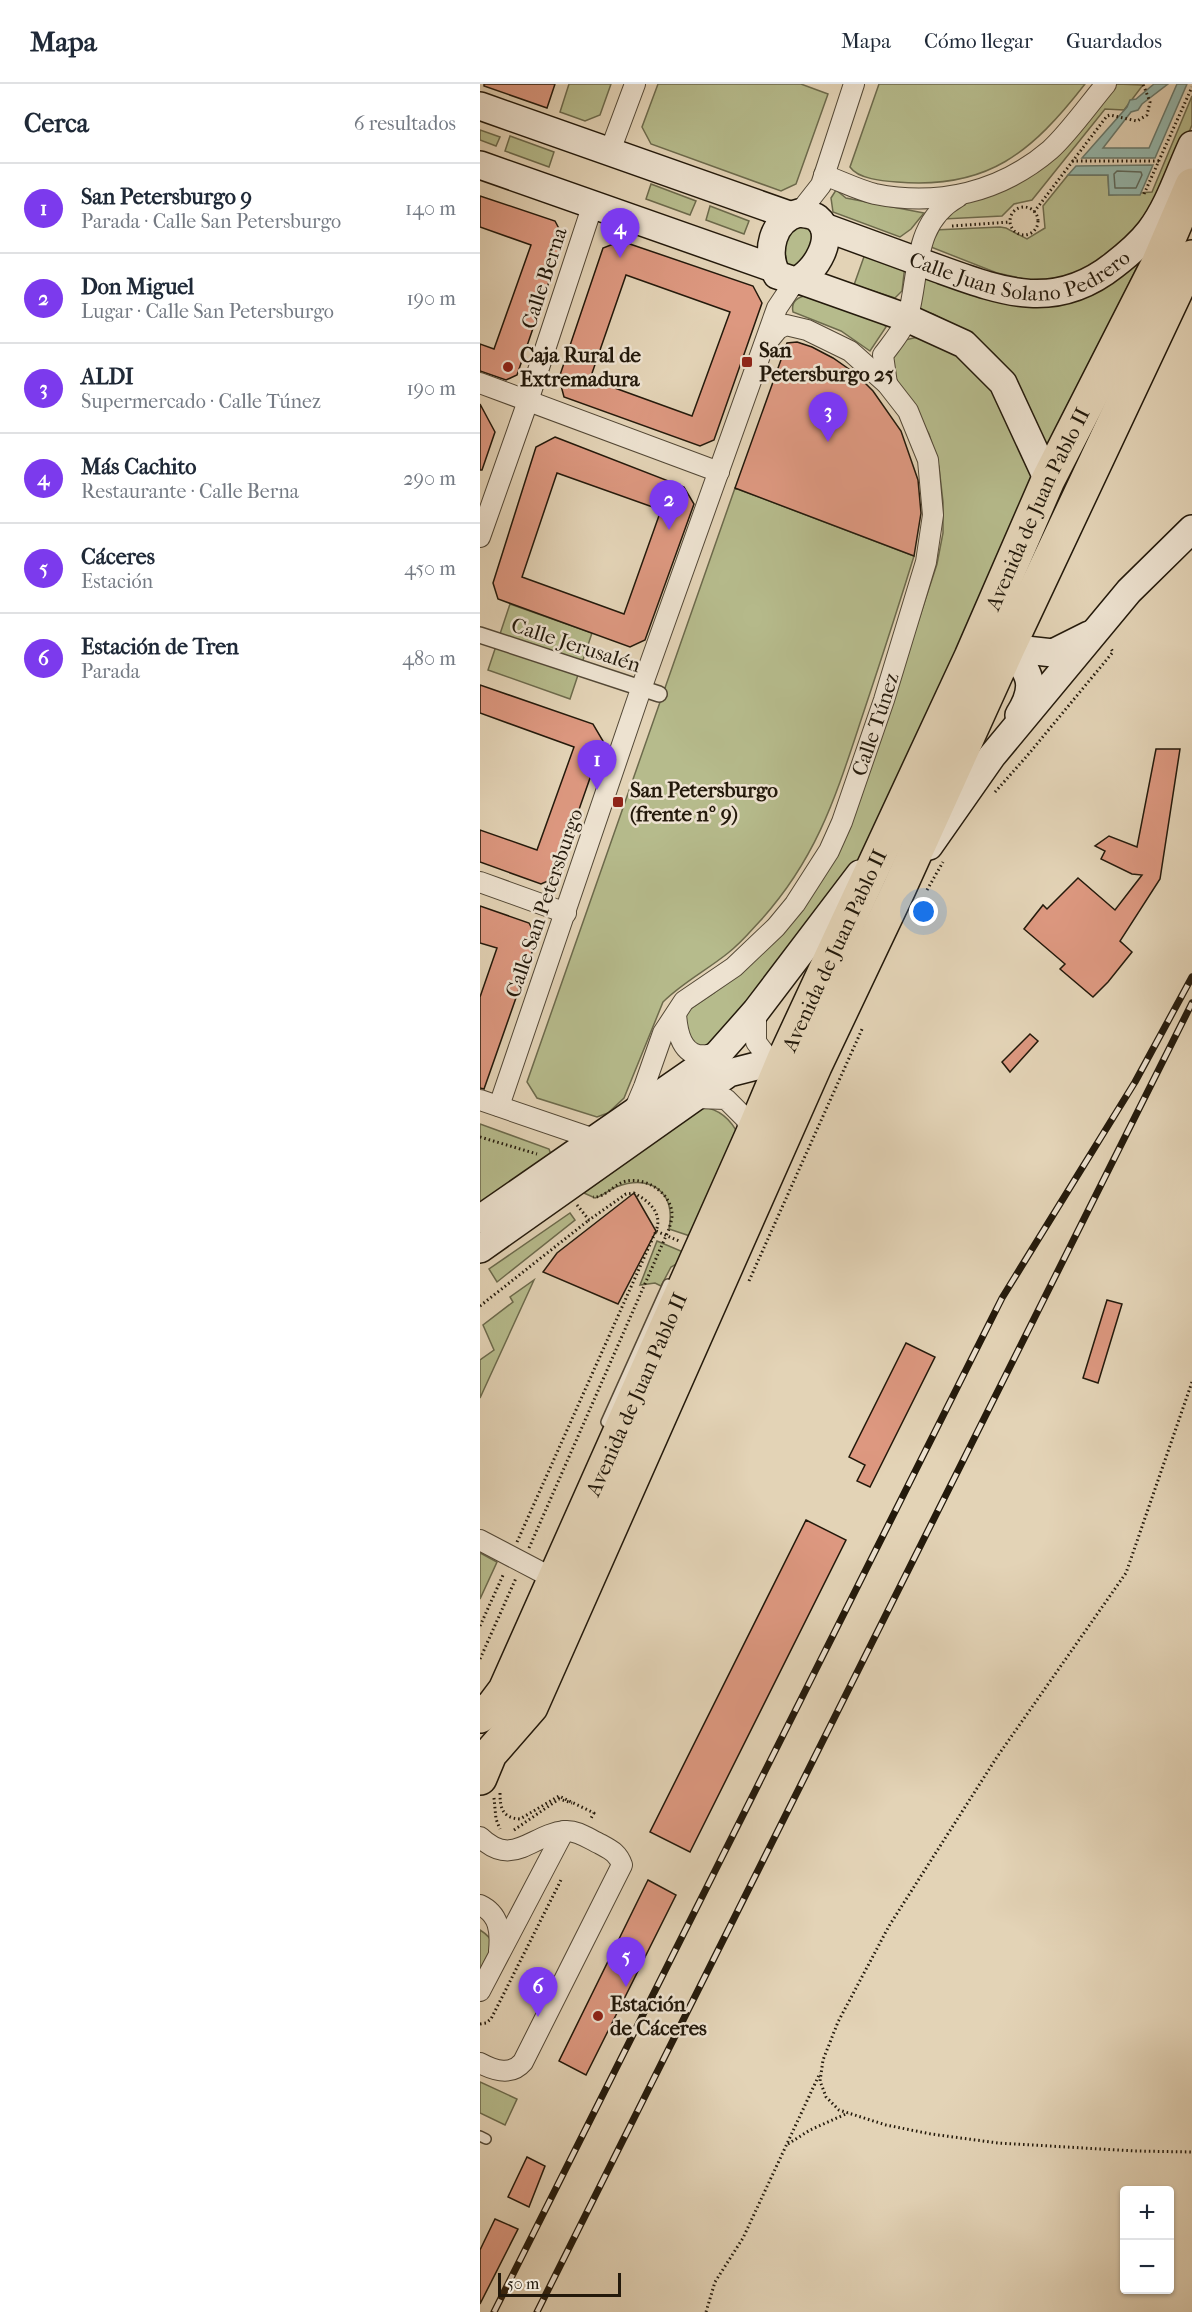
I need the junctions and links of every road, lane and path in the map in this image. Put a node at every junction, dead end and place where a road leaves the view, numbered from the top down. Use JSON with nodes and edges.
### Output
{"nodes":[{"id":1,"x":636,"y":84,"type":"edge"},
{"id":2,"x":854,"y":84,"type":"edge"},
{"id":3,"x":1106,"y":84,"type":"edge"},
{"id":4,"x":1143,"y":84,"type":"edge"},
{"id":5,"x":1192,"y":87,"type":"edge"},
{"id":6,"x":480,"y":106,"type":"edge"},
{"id":7,"x":1192,"y":145,"type":"edge"},
{"id":8,"x":610,"y":151,"type":"junction"},
{"id":9,"x":1072,"y":161,"type":"junction"},
{"id":10,"x":1159,"y":161,"type":"junction"},
{"id":11,"x":480,"y":165,"type":"edge"},
{"id":12,"x":822,"y":180,"type":"junction"},
{"id":13,"x":1192,"y":185,"type":"edge"},
{"id":14,"x":1144,"y":194,"type":"dead end"},
{"id":15,"x":960,"y":196,"type":"junction"},
{"id":16,"x":593,"y":204,"type":"junction"},
{"id":17,"x":1034,"y":212,"type":"junction"},
{"id":18,"x":808,"y":218,"type":"junction"},
{"id":19,"x":1010,"y":222,"type":"junction"},
{"id":20,"x":931,"y":224,"type":"junction"},
{"id":21,"x":1192,"y":257,"type":"edge"},
{"id":22,"x":916,"y":261,"type":"junction"},
{"id":23,"x":786,"y":276,"type":"junction"},
{"id":24,"x":907,"y":318,"type":"junction"},
{"id":25,"x":764,"y":345,"type":"junction"},
{"id":26,"x":480,"y":383,"type":"edge"},
{"id":27,"x":887,"y":384,"type":"junction"},
{"id":28,"x":528,"y":401,"type":"junction"},
{"id":29,"x":719,"y":472,"type":"junction"},
{"id":30,"x":1048,"y":480,"type":"junction"},
{"id":31,"x":1192,"y":530,"type":"edge"},
{"id":32,"x":480,"y":537,"type":"edge"},
{"id":33,"x":1098,"y":630,"type":"junction"},
{"id":34,"x":480,"y":635,"type":"edge"},
{"id":35,"x":1008,"y":648,"type":"junction"},
{"id":36,"x":971,"y":657,"type":"junction"},
{"id":37,"x":650,"y":692,"type":"junction"},
{"id":38,"x":992,"y":756,"type":"junction"},
{"id":39,"x":993,"y":794,"type":"dead end"},
{"id":40,"x":883,"y":844,"type":"junction"},
{"id":41,"x":947,"y":856,"type":"dead end"},
{"id":42,"x":939,"y":859,"type":"dead end"},
{"id":43,"x":480,"y":882,"type":"edge"},
{"id":44,"x":916,"y":889,"type":"junction"},
{"id":45,"x":566,"y":913,"type":"junction"},
{"id":46,"x":756,"y":1011,"type":"junction"},
{"id":47,"x":676,"y":1014,"type":"junction"},
{"id":48,"x":867,"y":1017,"type":"dead end"},
{"id":49,"x":718,"y":1054,"type":"junction"},
{"id":50,"x":778,"y":1060,"type":"junction"},
{"id":51,"x":815,"y":1066,"type":"junction"},
{"id":52,"x":696,"y":1098,"type":"junction"},
{"id":53,"x":480,"y":1100,"type":"edge"},
{"id":54,"x":499,"y":1106,"type":"junction"},
{"id":55,"x":631,"y":1115,"type":"junction"},
{"id":56,"x":752,"y":1135,"type":"junction"},
{"id":57,"x":480,"y":1137,"type":"edge"},
{"id":58,"x":594,"y":1139,"type":"junction"},
{"id":59,"x":632,"y":1142,"type":"junction"},
{"id":60,"x":567,"y":1179,"type":"junction"},
{"id":61,"x":480,"y":1219,"type":"edge"},
{"id":62,"x":589,"y":1220,"type":"junction"},
{"id":63,"x":656,"y":1231,"type":"junction"},
{"id":64,"x":480,"y":1249,"type":"edge"},
{"id":65,"x":696,"y":1262,"type":"junction"},
{"id":66,"x":745,"y":1288,"type":"dead end"},
{"id":67,"x":480,"y":1306,"type":"edge"},
{"id":68,"x":1192,"y":1382,"type":"edge"},
{"id":69,"x":604,"y":1428,"type":"dead end"},
{"id":70,"x":480,"y":1540,"type":"edge"},
{"id":71,"x":517,"y":1559,"type":"junction"},
{"id":72,"x":544,"y":1576,"type":"junction"},
{"id":73,"x":480,"y":1626,"type":"edge"},
{"id":74,"x":480,"y":1659,"type":"edge"},
{"id":75,"x":480,"y":1716,"type":"edge"},
{"id":76,"x":490,"y":1782,"type":"edge"},
{"id":77,"x":577,"y":1804,"type":"dead end"},
{"id":78,"x":506,"y":1816,"type":"dead end"},
{"id":79,"x":564,"y":1831,"type":"junction"},
{"id":80,"x":480,"y":1837,"type":"edge"},
{"id":81,"x":514,"y":1841,"type":"junction"},
{"id":82,"x":536,"y":1885,"type":"junction"},
{"id":83,"x":484,"y":1907,"type":"edge"},
{"id":84,"x":534,"y":1932,"type":"dead end"},
{"id":85,"x":499,"y":1955,"type":"junction"},
{"id":86,"x":480,"y":1991,"type":"edge"},
{"id":87,"x":480,"y":2025,"type":"edge"},
{"id":88,"x":480,"y":2063,"type":"edge"},
{"id":89,"x":822,"y":2069,"type":"junction"},
{"id":90,"x":848,"y":2113,"type":"junction"},
{"id":91,"x":787,"y":2145,"type":"junction"},
{"id":92,"x":1192,"y":2152,"type":"edge"},
{"id":93,"x":706,"y":2312,"type":"edge"}],
"edges":[{"from":1,"to":8,"type":"street"},
{"from":2,"to":12,"type":"street"},
{"from":3,"to":15,"type":"street"},
{"from":4,"to":9,"type":"path"},
{"from":5,"to":10,"type":"path"},
{"from":6,"to":8,"type":"main road","name":"Calle Juan Solano Pedrero"},
{"from":7,"to":22,"type":"main road","name":"Calle Juan Solano Pedrero"},
{"from":8,"to":18,"type":"main road","name":"Calle Juan Solano Pedrero"},
{"from":9,"to":10,"type":"path"},
{"from":9,"to":17,"type":"path"},
{"from":10,"to":14,"type":"path"},
{"from":11,"to":16,"type":"main road"},
{"from":12,"to":15,"type":"street"},
{"from":12,"to":18,"type":"street"},
{"from":13,"to":30,"type":"highway","name":"Avenida de Juan Pablo II"},
{"from":15,"to":20,"type":"street"},
{"from":16,"to":23,"type":"main road"},
{"from":16,"to":28,"type":"street","name":"Calle Berna"},
{"from":17,"to":19,"type":"path"},
{"from":17,"to":19,"type":"path"},
{"from":18,"to":22,"type":"main road","name":"Calle Juan Solano Pedrero"},
{"from":18,"to":23,"type":"main road"},
{"from":18,"to":23,"type":"main road"},
{"from":19,"to":20,"type":"path"},
{"from":20,"to":22,"type":"street"},
{"from":21,"to":35,"type":"highway","name":"Avenida de Juan Pablo II"},
{"from":22,"to":24,"type":"street"},
{"from":23,"to":24,"type":"main road"},
{"from":23,"to":25,"type":"street","name":"Calle San Petersburgo"},
{"from":24,"to":27,"type":"street"},
{"from":24,"to":30,"type":"main road"},
{"from":25,"to":27,"type":"street","name":"Calle Túnez"},
{"from":25,"to":29,"type":"street","name":"Calle San Petersburgo"},
{"from":26,"to":28,"type":"street"},
{"from":27,"to":47,"type":"street","name":"Calle Túnez"},
{"from":28,"to":29,"type":"street"},
{"from":28,"to":32,"type":"street","name":"Calle Berna"},
{"from":29,"to":37,"type":"street","name":"Calle San Petersburgo"},
{"from":30,"to":36,"type":"highway","name":"Avenida de Juan Pablo II"},
{"from":31,"to":33,"type":"main road"},
{"from":33,"to":35,"type":"main road"},
{"from":33,"to":38,"type":"main road"},
{"from":33,"to":39,"type":"path"},
{"from":34,"to":37,"type":"street","name":"Calle Jerusalén"},
{"from":35,"to":36,"type":"highway"},
{"from":35,"to":38,"type":"main road"},
{"from":35,"to":44,"type":"highway","name":"Avenida de Juan Pablo II"},
{"from":36,"to":40,"type":"highway","name":"Avenida de Juan Pablo II"},
{"from":37,"to":45,"type":"street","name":"Calle San Petersburgo"},
{"from":38,"to":44,"type":"main road"},
{"from":40,"to":46,"type":"main road"},
{"from":40,"to":50,"type":"highway","name":"Avenida de Juan Pablo II"},
{"from":41,"to":44,"type":"path"},
{"from":42,"to":44,"type":"path"},
{"from":43,"to":45,"type":"street"},
{"from":44,"to":51,"type":"highway","name":"Avenida de Juan Pablo II"},
{"from":45,"to":54,"type":"street","name":"Calle San Petersburgo"},
{"from":46,"to":49,"type":"main road"},
{"from":46,"to":50,"type":"street"},
{"from":47,"to":49,"type":"street"},
{"from":47,"to":55,"type":"street","name":"Calle Túnez"},
{"from":48,"to":66,"type":"path"},
{"from":49,"to":55,"type":"main road"},
{"from":50,"to":51,"type":"highway"},
{"from":50,"to":52,"type":"main road"},
{"from":50,"to":56,"type":"highway","name":"Avenida de Juan Pablo II"},
{"from":51,"to":76,"type":"highway","name":"Avenida de Juan Pablo II"},
{"from":52,"to":56,"type":"street"},
{"from":52,"to":59,"type":"main road"},
{"from":53,"to":54,"type":"street"},
{"from":54,"to":58,"type":"street"},
{"from":55,"to":58,"type":"main road"},
{"from":56,"to":65,"type":"highway","name":"Avenida de Juan Pablo II"},
{"from":57,"to":60,"type":"path"},
{"from":58,"to":59,"type":"street"},
{"from":58,"to":60,"type":"main road"},
{"from":59,"to":60,"type":"main road"},
{"from":60,"to":61,"type":"main road"},
{"from":60,"to":62,"type":"path"},
{"from":60,"to":64,"type":"main road"},
{"from":60,"to":71,"type":"path"},
{"from":62,"to":63,"type":"path"},
{"from":62,"to":67,"type":"path"},
{"from":63,"to":65,"type":"path"},
{"from":63,"to":71,"type":"path"},
{"from":65,"to":69,"type":"lane"},
{"from":65,"to":72,"type":"highway","name":"Avenida de Juan Pablo II"},
{"from":68,"to":89,"type":"path"},
{"from":70,"to":71,"type":"street"},
{"from":71,"to":72,"type":"street"},
{"from":71,"to":73,"type":"path"},
{"from":71,"to":74,"type":"path"},
{"from":72,"to":75,"type":"highway","name":"Avenida de Juan Pablo II"},
{"from":76,"to":78,"type":"path"},
{"from":77,"to":81,"type":"path"},
{"from":79,"to":81,"type":"street"},
{"from":79,"to":82,"type":"street"},
{"from":79,"to":88,"type":"street"},
{"from":80,"to":81,"type":"street"},
{"from":81,"to":82,"type":"street"},
{"from":82,"to":83,"type":"street"},
{"from":82,"to":85,"type":"street"},
{"from":83,"to":85,"type":"street"},
{"from":84,"to":87,"type":"path"},
{"from":85,"to":86,"type":"street"},
{"from":89,"to":90,"type":"path"},
{"from":89,"to":91,"type":"path"},
{"from":90,"to":91,"type":"path"},
{"from":90,"to":92,"type":"path"},
{"from":91,"to":93,"type":"path"}]}
